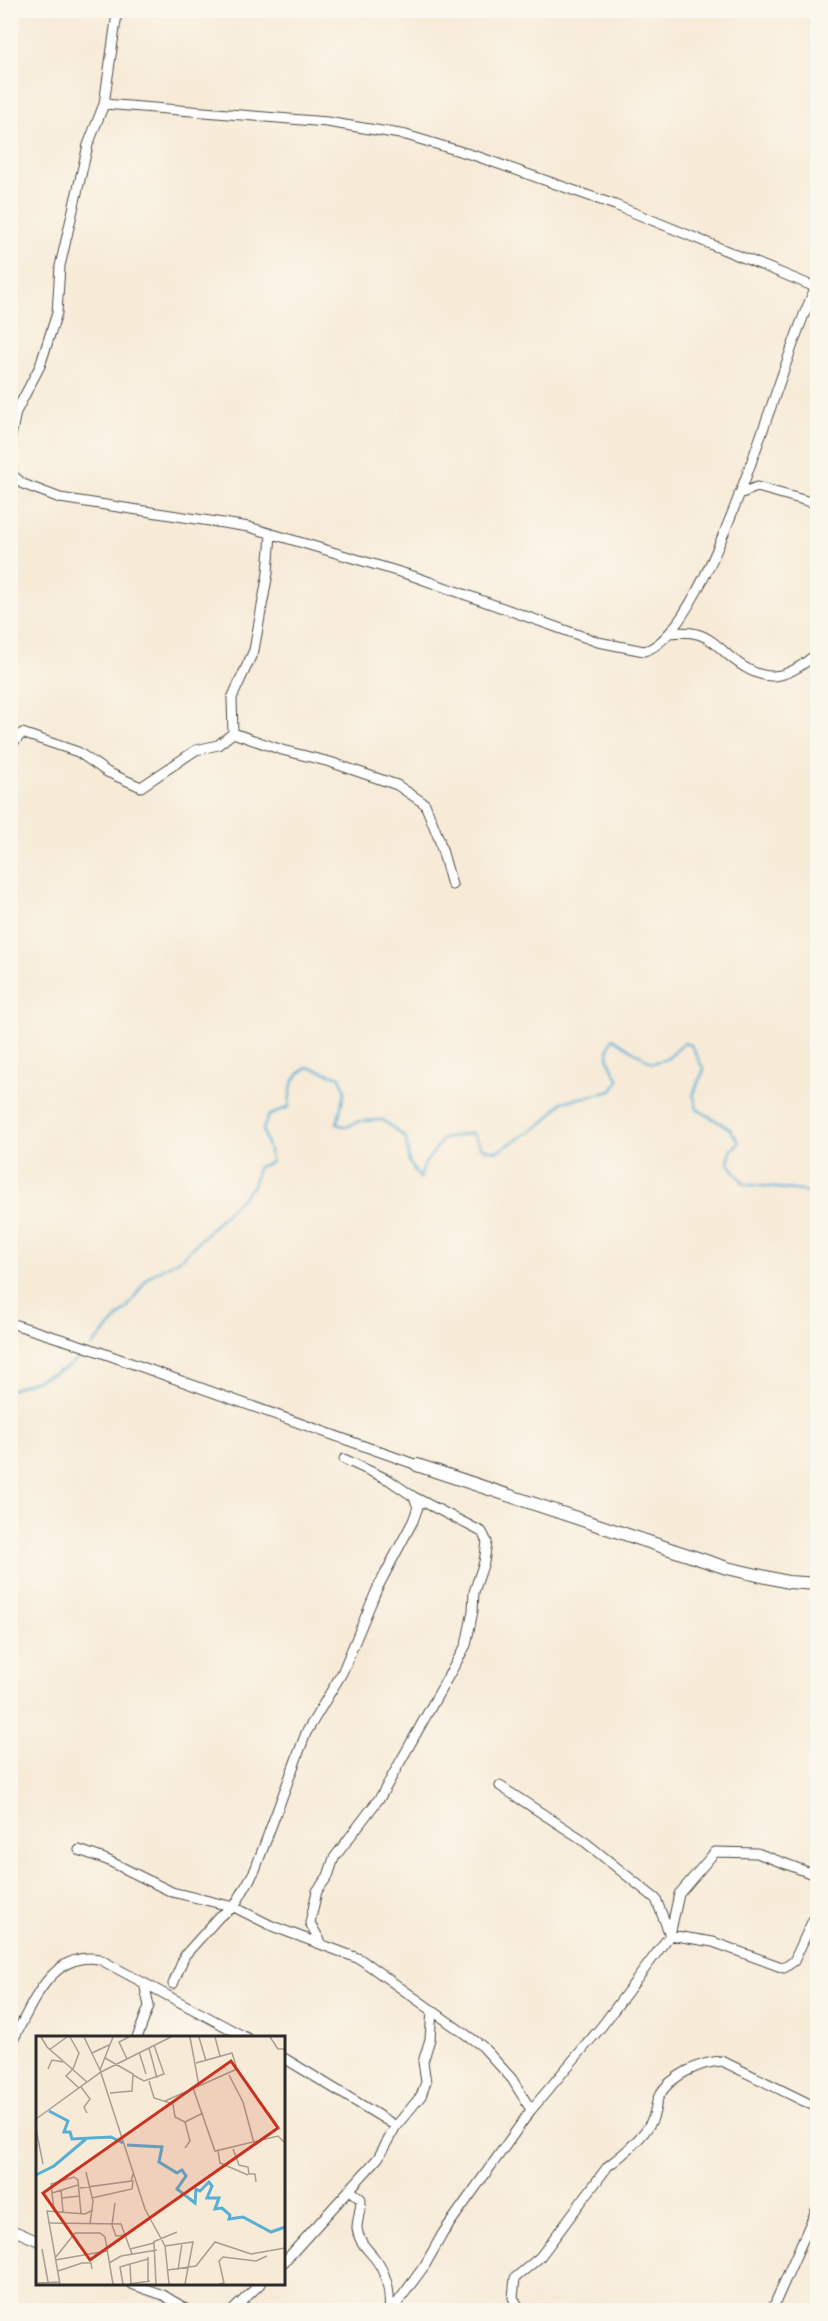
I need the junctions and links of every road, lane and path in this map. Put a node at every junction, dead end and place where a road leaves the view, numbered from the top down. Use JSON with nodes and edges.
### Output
{"nodes":[{"id":1,"x":114,"y":10,"type":"edge"},
{"id":2,"x":104,"y":104,"type":"junction"},
{"id":3,"x":816,"y":285,"type":"edge"},
{"id":4,"x":13,"y":410,"type":"edge"},
{"id":5,"x":10,"y":441,"type":"edge"},
{"id":6,"x":10,"y":473,"type":"edge"},
{"id":7,"x":739,"y":495,"type":"junction"},
{"id":8,"x":818,"y":504,"type":"edge"},
{"id":9,"x":272,"y":534,"type":"junction"},
{"id":10,"x":669,"y":633,"type":"junction"},
{"id":11,"x":818,"y":652,"type":"edge"},
{"id":12,"x":233,"y":732,"type":"junction"},
{"id":13,"x":10,"y":747,"type":"edge"},
{"id":14,"x":452,"y":885,"type":"dead end"},
{"id":15,"x":10,"y":1323,"type":"edge"},
{"id":16,"x":344,"y":1459,"type":"dead end"},
{"id":17,"x":414,"y":1464,"type":"joint"},
{"id":18,"x":414,"y":1497,"type":"junction"},
{"id":19,"x":818,"y":1584,"type":"edge"},
{"id":20,"x":500,"y":1786,"type":"dead end"},
{"id":21,"x":79,"y":1850,"type":"dead end"},
{"id":22,"x":818,"y":1876,"type":"edge"},
{"id":23,"x":234,"y":1907,"type":"junction"},
{"id":24,"x":818,"y":1909,"type":"edge"},
{"id":25,"x":670,"y":1935,"type":"junction"},
{"id":26,"x":322,"y":1944,"type":"junction"},
{"id":27,"x":144,"y":1983,"type":"junction"},
{"id":28,"x":173,"y":1984,"type":"dead end"},
{"id":29,"x":432,"y":2010,"type":"junction"},
{"id":30,"x":234,"y":2035,"type":"edge"},
{"id":31,"x":136,"y":2036,"type":"edge"},
{"id":32,"x":10,"y":2046,"type":"edge"},
{"id":33,"x":285,"y":2059,"type":"edge"},
{"id":34,"x":818,"y":2108,"type":"edge"},
{"id":35,"x":531,"y":2110,"type":"junction"},
{"id":36,"x":396,"y":2126,"type":"junction"},
{"id":37,"x":349,"y":2189,"type":"junction"},
{"id":38,"x":818,"y":2206,"type":"edge"},
{"id":39,"x":10,"y":2229,"type":"edge"},
{"id":40,"x":36,"y":2240,"type":"edge"},
{"id":41,"x":285,"y":2261,"type":"edge"},
{"id":42,"x":136,"y":2285,"type":"edge"},
{"id":43,"x":258,"y":2285,"type":"edge"},
{"id":44,"x":239,"y":2309,"type":"edge"},
{"id":45,"x":188,"y":2310,"type":"edge"},
{"id":46,"x":390,"y":2310,"type":"edge"},
{"id":47,"x":521,"y":2310,"type":"edge"},
{"id":48,"x":772,"y":2310,"type":"edge"}],
"edges":[{"from":1,"to":2,"type":"street"},
{"from":2,"to":3,"type":"street"},
{"from":2,"to":4,"type":"street"},
{"from":3,"to":7,"type":"street"},
{"from":4,"to":5,"type":"street"},
{"from":6,"to":9,"type":"street"},
{"from":7,"to":8,"type":"street"},
{"from":7,"to":10,"type":"street"},
{"from":9,"to":10,"type":"street"},
{"from":9,"to":12,"type":"street"},
{"from":10,"to":11,"type":"street"},
{"from":12,"to":13,"type":"street"},
{"from":12,"to":14,"type":"street"},
{"from":15,"to":17,"type":"street"},
{"from":16,"to":18,"type":"street"},
{"from":17,"to":19,"type":"street"},
{"from":18,"to":23,"type":"street"},
{"from":18,"to":26,"type":"street"},
{"from":20,"to":25,"type":"street"},
{"from":21,"to":23,"type":"street"},
{"from":22,"to":25,"type":"street"},
{"from":23,"to":26,"type":"street"},
{"from":23,"to":28,"type":"street"},
{"from":24,"to":25,"type":"street"},
{"from":25,"to":35,"type":"street"},
{"from":26,"to":29,"type":"street"},
{"from":27,"to":30,"type":"street"},
{"from":27,"to":31,"type":"street"},
{"from":27,"to":32,"type":"street"},
{"from":29,"to":35,"type":"street"},
{"from":29,"to":36,"type":"street"},
{"from":33,"to":36,"type":"street"},
{"from":34,"to":47,"type":"street"},
{"from":35,"to":46,"type":"street"},
{"from":36,"to":37,"type":"street"},
{"from":37,"to":41,"type":"street"},
{"from":37,"to":46,"type":"street"},
{"from":38,"to":48,"type":"street"},
{"from":39,"to":40,"type":"street"},
{"from":42,"to":45,"type":"street"},
{"from":43,"to":44,"type":"street"}]}
